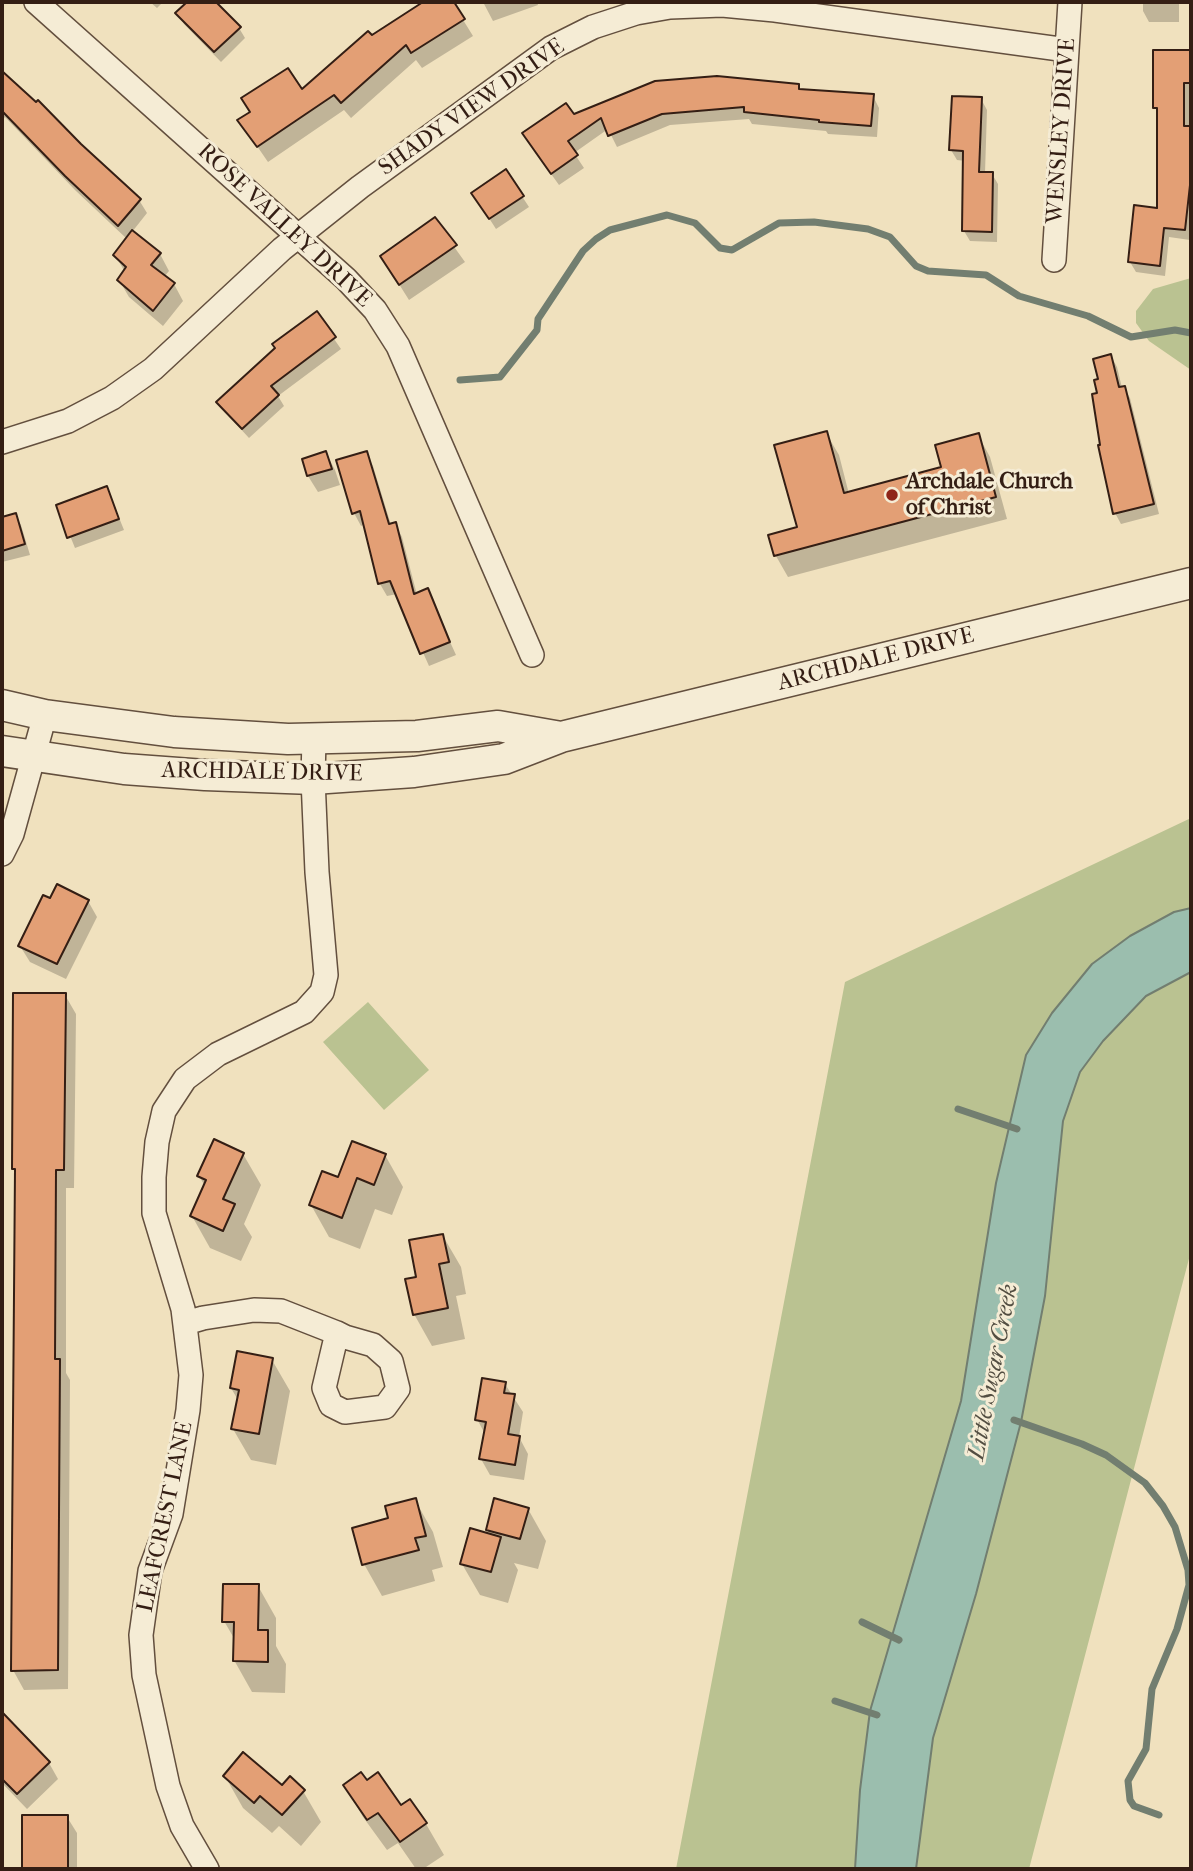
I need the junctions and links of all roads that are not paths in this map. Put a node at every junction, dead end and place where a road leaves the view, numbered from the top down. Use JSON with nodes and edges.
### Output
{"nodes":[{"id":1,"x":36,"y":2,"type":"edge"},
{"id":2,"x":1070,"y":2,"type":"edge"},
{"id":3,"x":1067,"y":50,"type":"junction"},
{"id":4,"x":298,"y":236,"type":"junction"},
{"id":5,"x":1054,"y":260,"type":"dead end"},
{"id":6,"x":2,"y":442,"type":"edge"},
{"id":7,"x":1191,"y":583,"type":"edge"},
{"id":8,"x":532,"y":655,"type":"dead end"},
{"id":9,"x":3,"y":711,"type":"edge"},
{"id":10,"x":45,"y":715,"type":"junction"},
{"id":11,"x":561,"y":737,"type":"junction"},
{"id":12,"x":314,"y":738,"type":"junction"},
{"id":13,"x":2,"y":751,"type":"edge"},
{"id":14,"x":35,"y":756,"type":"junction"},
{"id":15,"x":313,"y":779,"type":"junction"},
{"id":16,"x":2,"y":854,"type":"edge"},
{"id":17,"x":186,"y":1323,"type":"junction"},
{"id":18,"x":337,"y":1333,"type":"dead end"},
{"id":19,"x":207,"y":1869,"type":"edge"}],
"edges":[{"from":1,"to":4,"type":"street","name":"ROSE VALLEY DRIVE"},
{"from":2,"to":3,"type":"street","name":"WENSLEY DRIVE"},
{"from":3,"to":4,"type":"street","name":"SHADY VIEW DRIVE"},
{"from":3,"to":5,"type":"street","name":"WENSLEY DRIVE"},
{"from":4,"to":6,"type":"street","name":"SHADY VIEW DRIVE"},
{"from":4,"to":8,"type":"street","name":"ROSE VALLEY DRIVE"},
{"from":7,"to":11,"type":"street","name":"ARCHDALE DRIVE"},
{"from":9,"to":10,"type":"street","name":"ARCHDALE DRIVE"},
{"from":10,"to":12,"type":"street","name":"ARCHDALE DRIVE"},
{"from":10,"to":14,"type":"street"},
{"from":11,"to":12,"type":"street","name":"ARCHDALE DRIVE"},
{"from":11,"to":15,"type":"street","name":"ARCHDALE DRIVE"},
{"from":12,"to":15,"type":"street","name":"LEAFCREST LANE"},
{"from":13,"to":14,"type":"street","name":"ARCHDALE DRIVE"},
{"from":14,"to":15,"type":"street","name":"ARCHDALE DRIVE"},
{"from":14,"to":16,"type":"street"},
{"from":15,"to":17,"type":"street","name":"LEAFCREST LANE"},
{"from":17,"to":18,"type":"street"},
{"from":17,"to":19,"type":"street","name":"LEAFCREST LANE"}]}
